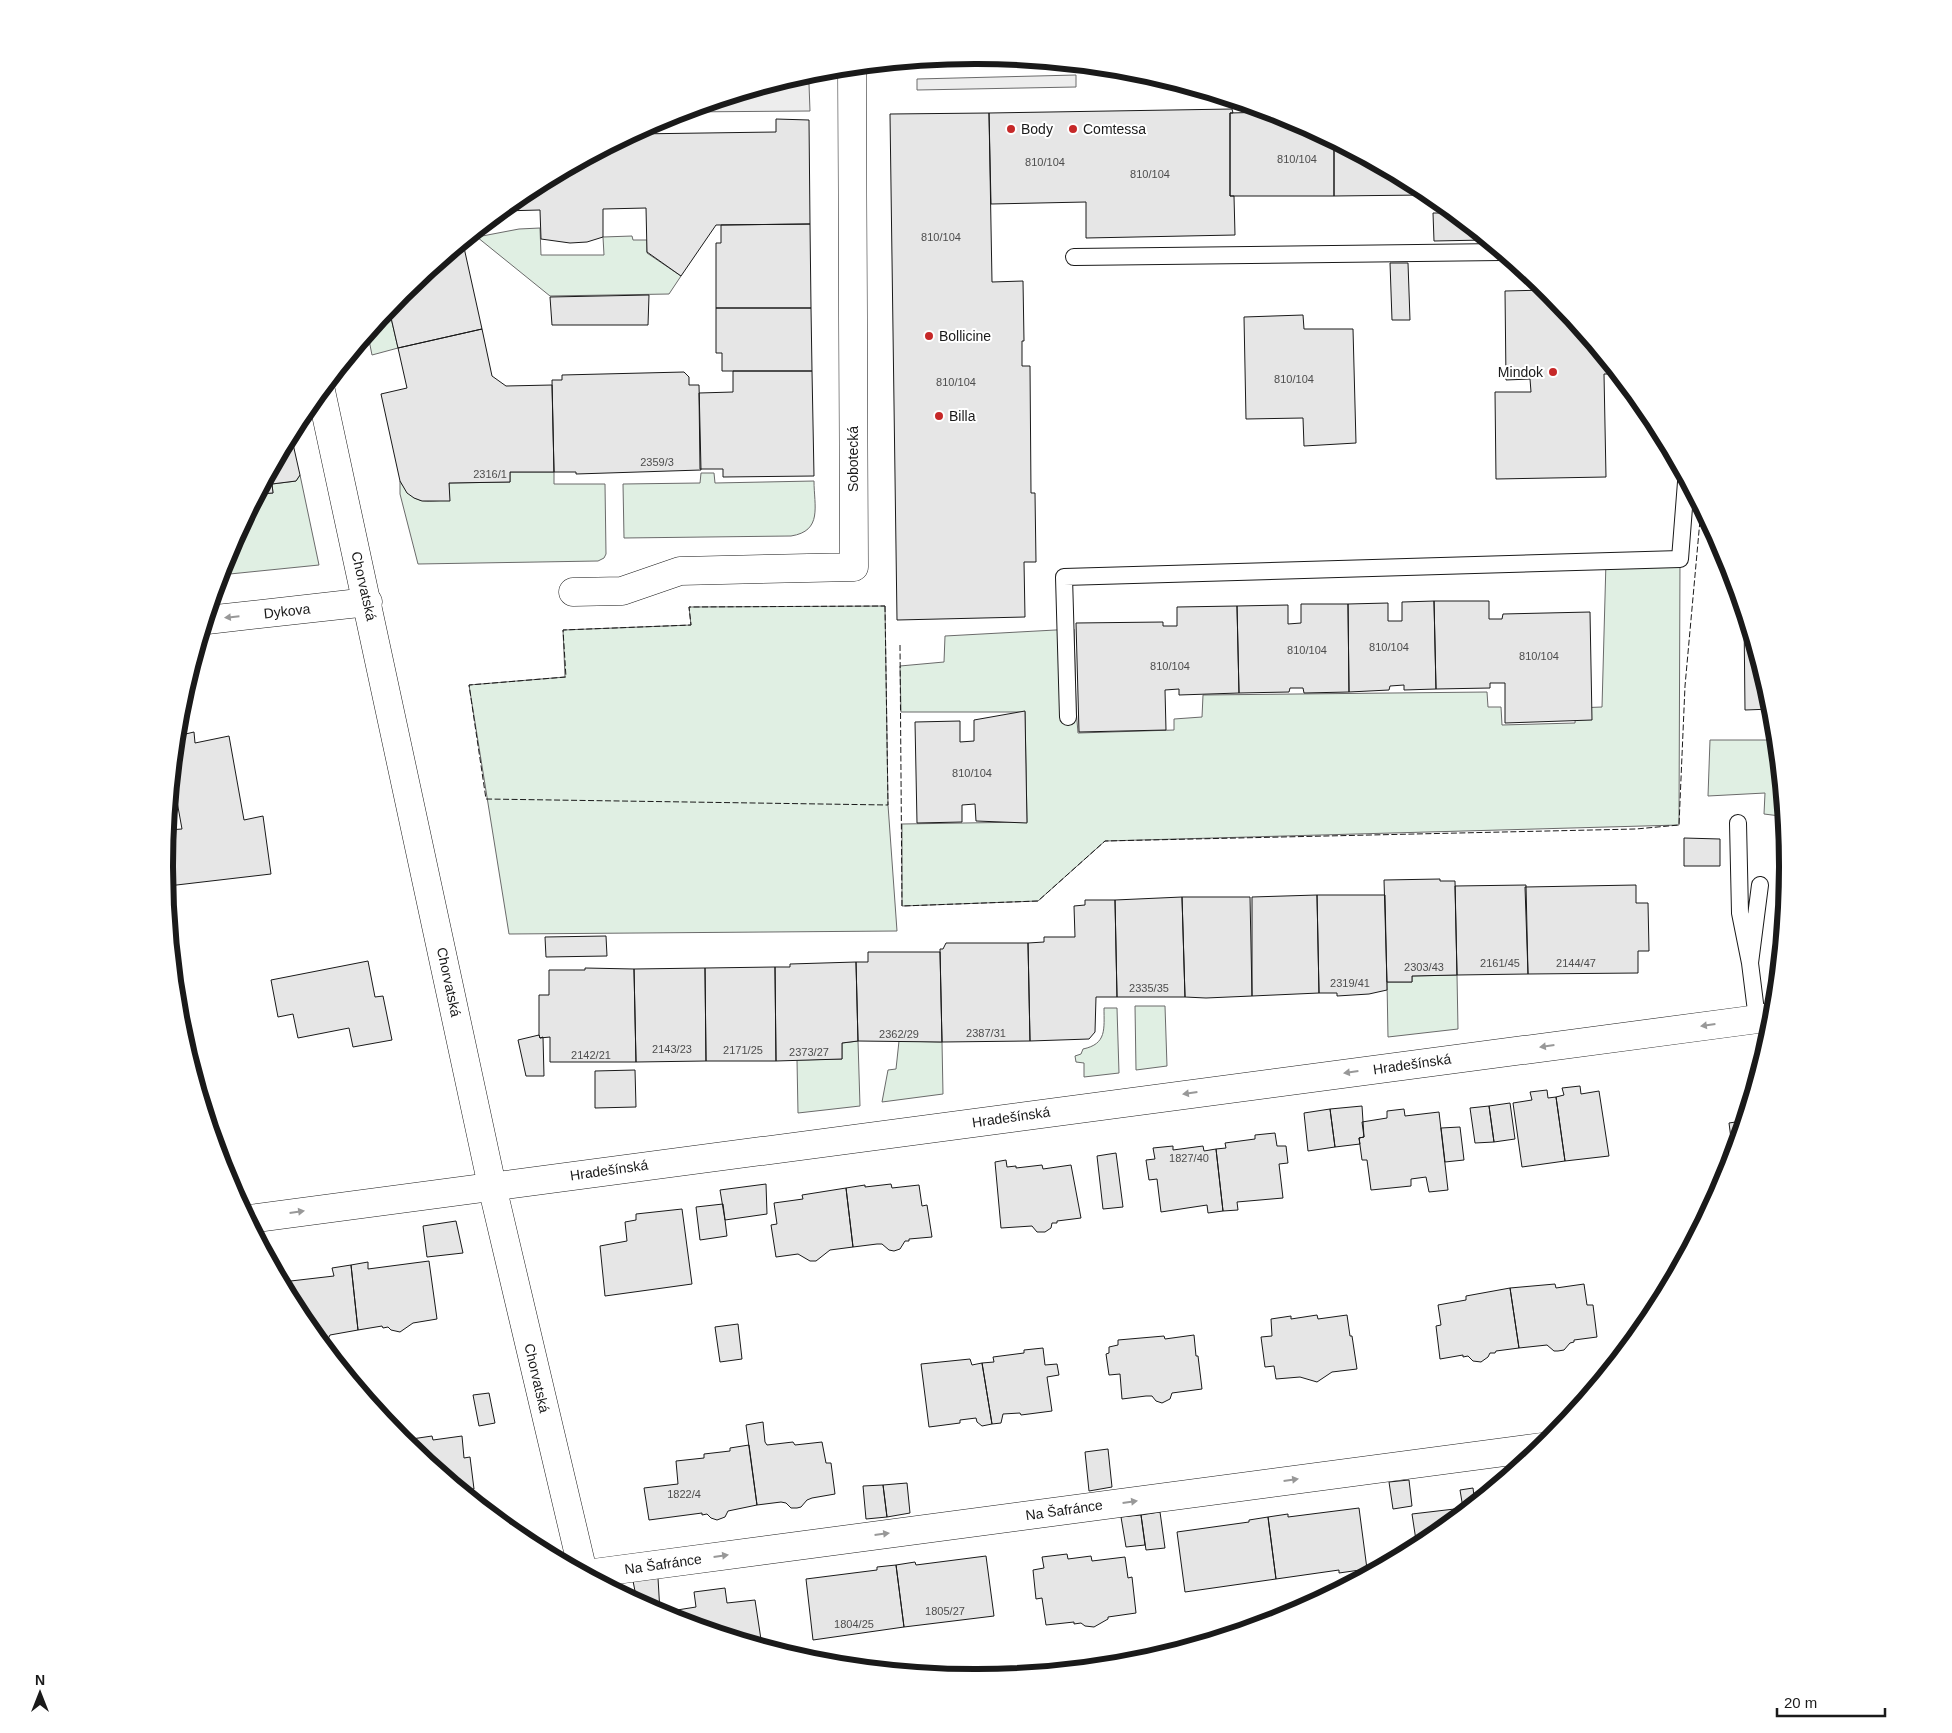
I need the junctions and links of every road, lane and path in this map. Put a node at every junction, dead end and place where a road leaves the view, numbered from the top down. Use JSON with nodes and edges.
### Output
{"nodes":[{"id":1,"x":852,"y":74,"type":"edge"},
{"id":2,"x":1492,"y":252,"type":"edge"},
{"id":3,"x":1074,"y":257,"type":"dead end"},
{"id":4,"x":323,"y":401,"type":"edge"},
{"id":5,"x":1685,"y":491,"type":"edge"},
{"id":6,"x":573,"y":592,"type":"dead end"},
{"id":7,"x":368,"y":602,"type":"junction"},
{"id":8,"x":213,"y":619,"type":"edge"},
{"id":9,"x":1068,"y":718,"type":"dead end"},
{"id":10,"x":1738,"y":823,"type":"dead end"},
{"id":11,"x":1760,"y":885,"type":"dead end"},
{"id":12,"x":1750,"y":963,"type":"junction"},
{"id":13,"x":1764,"y":1015,"type":"edge"},
{"id":14,"x":1764,"y":1018,"type":"edge"},
{"id":15,"x":492,"y":1186,"type":"junction"},
{"id":16,"x":254,"y":1218,"type":"edge"},
{"id":17,"x":1528,"y":1449,"type":"edge"},
{"id":18,"x":581,"y":1565,"type":"edge"},
{"id":19,"x":596,"y":1573,"type":"edge"}],
"edges":[{"from":1,"to":6,"type":"street","name":"Sobotecká"},
{"from":2,"to":3,"type":"lane"},
{"from":4,"to":7,"type":"street","name":"Chorvatská"},
{"from":5,"to":9,"type":"lane"},
{"from":7,"to":8,"type":"street","name":"Dykova","one_way":true},
{"from":7,"to":15,"type":"street","name":"Chorvatská"},
{"from":10,"to":12,"type":"lane"},
{"from":11,"to":12,"type":"lane"},
{"from":12,"to":13,"type":"lane"},
{"from":14,"to":15,"type":"street","name":"Hradešínská","one_way":true},
{"from":16,"to":15,"type":"street","name":"Hradešínská","one_way":true},
{"from":15,"to":18,"type":"street","name":"Chorvatská"},
{"from":19,"to":17,"type":"street","name":"Na Šafránce","one_way":true}]}
